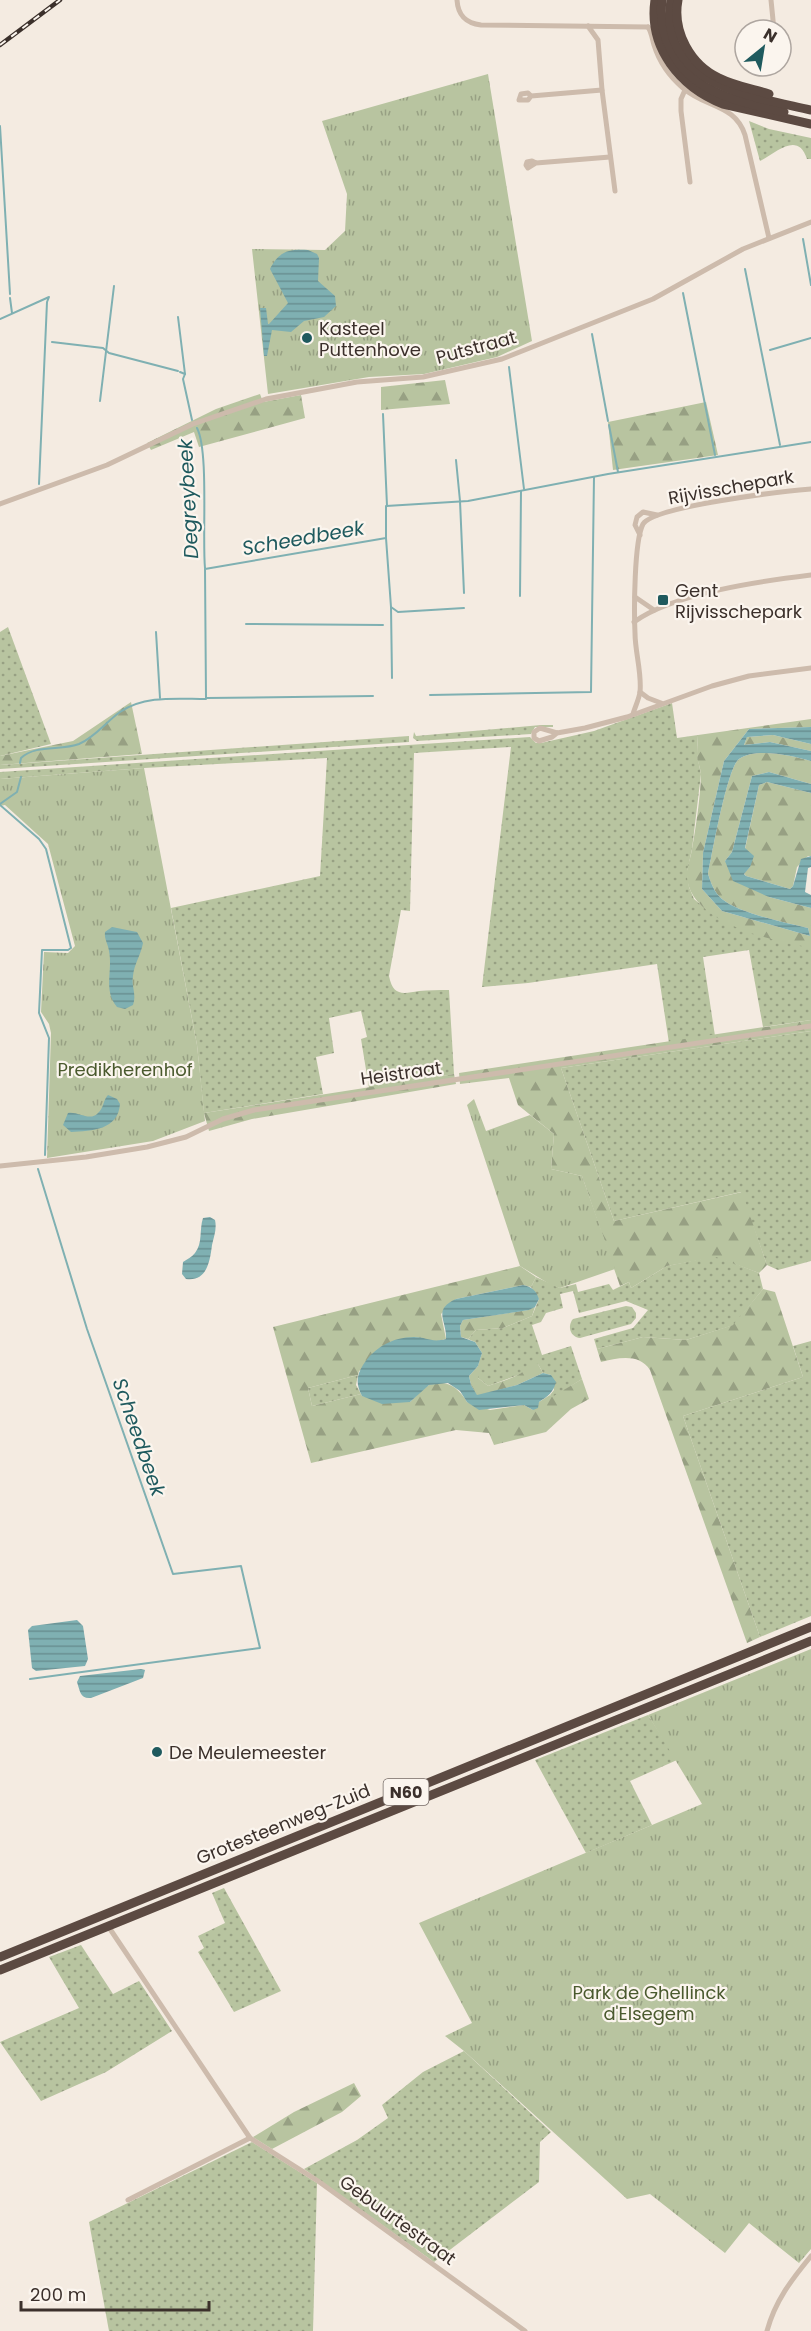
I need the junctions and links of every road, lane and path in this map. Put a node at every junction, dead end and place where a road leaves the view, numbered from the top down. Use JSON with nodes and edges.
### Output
{"nodes":[{"id":1,"x":457,"y":0,"type":"edge"},
{"id":2,"x":662,"y":0,"type":"edge"},
{"id":3,"x":671,"y":0,"type":"edge"},
{"id":4,"x":678,"y":0,"type":"edge"},
{"id":5,"x":771,"y":0,"type":"edge"},
{"id":6,"x":655,"y":4,"type":"edge"},
{"id":7,"x":773,"y":18,"type":"edge"},
{"id":8,"x":588,"y":26,"type":"junction"},
{"id":9,"x":606,"y":26,"type":"junction"},
{"id":10,"x":648,"y":27,"type":"junction"},
{"id":11,"x":598,"y":39,"type":"junction"},
{"id":12,"x":602,"y":90,"type":"junction"},
{"id":13,"x":685,"y":90,"type":"junction"},
{"id":14,"x":531,"y":96,"type":"dead end"},
{"id":15,"x":808,"y":110,"type":"edge"},
{"id":16,"x":811,"y":119,"type":"edge"},
{"id":17,"x":811,"y":124,"type":"edge"},
{"id":18,"x":609,"y":157,"type":"junction"},
{"id":19,"x":536,"y":163,"type":"dead end"},
{"id":20,"x":690,"y":182,"type":"dead end"},
{"id":21,"x":615,"y":190,"type":"dead end"},
{"id":22,"x":811,"y":222,"type":"edge"},
{"id":23,"x":769,"y":238,"type":"junction"},
{"id":24,"x":811,"y":489,"type":"edge"},
{"id":25,"x":0,"y":504,"type":"edge"},
{"id":26,"x":657,"y":515,"type":"junction"},
{"id":27,"x":640,"y":535,"type":"junction"},
{"id":28,"x":811,"y":575,"type":"edge"},
{"id":29,"x":635,"y":597,"type":"junction"},
{"id":30,"x":654,"y":610,"type":"junction"},
{"id":31,"x":634,"y":622,"type":"junction"},
{"id":32,"x":811,"y":668,"type":"edge"},
{"id":33,"x":640,"y":692,"type":"junction"},
{"id":34,"x":661,"y":703,"type":"junction"},
{"id":35,"x":633,"y":714,"type":"junction"},
{"id":36,"x":557,"y":733,"type":"dead end"},
{"id":37,"x":811,"y":1026,"type":"edge"},
{"id":38,"x":0,"y":1166,"type":"edge"},
{"id":39,"x":811,"y":1627,"type":"edge"},
{"id":40,"x":811,"y":1641,"type":"edge"},
{"id":41,"x":108,"y":1926,"type":"junction"},
{"id":42,"x":0,"y":1957,"type":"edge"},
{"id":43,"x":0,"y":1970,"type":"edge"},
{"id":44,"x":250,"y":2138,"type":"junction"},
{"id":45,"x":128,"y":2200,"type":"dead end"},
{"id":46,"x":811,"y":2256,"type":"edge"},
{"id":47,"x":525,"y":2331,"type":"edge"},
{"id":48,"x":767,"y":2331,"type":"edge"}],
"edges":[{"from":1,"to":8,"type":"street"},
{"from":2,"to":16,"type":"highway"},
{"from":3,"to":15,"type":"highway"},
{"from":4,"to":15,"type":"highway"},
{"from":5,"to":7,"type":"street"},
{"from":6,"to":10,"type":"street"},
{"from":6,"to":17,"type":"highway"},
{"from":8,"to":9,"type":"street"},
{"from":8,"to":11,"type":"street"},
{"from":9,"to":10,"type":"street"},
{"from":9,"to":11,"type":"street"},
{"from":10,"to":13,"type":"street"},
{"from":11,"to":12,"type":"street"},
{"from":12,"to":14,"type":"street"},
{"from":12,"to":18,"type":"street"},
{"from":13,"to":20,"type":"street"},
{"from":13,"to":23,"type":"street"},
{"from":18,"to":19,"type":"street"},
{"from":18,"to":21,"type":"street"},
{"from":22,"to":23,"type":"street","name":"Putstraat"},
{"from":23,"to":25,"type":"street","name":"Putstraat"},
{"from":24,"to":26,"type":"street","name":"Rijvisschepark"},
{"from":26,"to":27,"type":"street","name":"Rijvisschepark"},
{"from":26,"to":27,"type":"street","name":"Rijvisschepark"},
{"from":27,"to":29,"type":"street","name":"Rijvisschepark"},
{"from":28,"to":30,"type":"street"},
{"from":29,"to":30,"type":"street"},
{"from":29,"to":31,"type":"street","name":"Rijvisschepark"},
{"from":30,"to":31,"type":"street"},
{"from":31,"to":33,"type":"street","name":"Rijvisschepark"},
{"from":32,"to":34,"type":"street"},
{"from":33,"to":34,"type":"street"},
{"from":33,"to":35,"type":"street","name":"Rijvisschepark"},
{"from":34,"to":35,"type":"street"},
{"from":35,"to":36,"type":"street"},
{"from":37,"to":38,"type":"street","name":"Heistraat"},
{"from":39,"to":42,"type":"highway","name":"Grotesteenweg-Zuid","number":"N60"},
{"from":40,"to":41,"type":"highway","name":"Grotesteenweg-Zuid","number":"N60"},
{"from":41,"to":43,"type":"highway","name":"Grotesteenweg-Zuid","number":"N60"},
{"from":41,"to":44,"type":"street","name":"Gebuurtestraat"},
{"from":44,"to":45,"type":"street"},
{"from":44,"to":47,"type":"street","name":"Gebuurtestraat"},
{"from":46,"to":48,"type":"street"}]}
